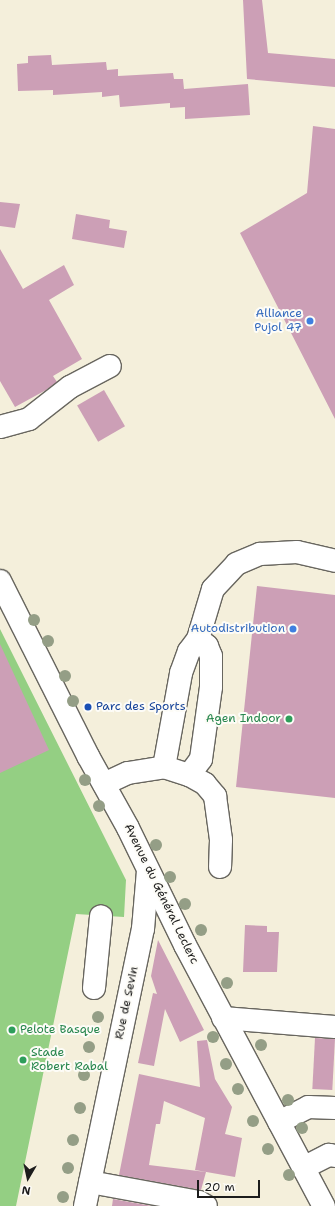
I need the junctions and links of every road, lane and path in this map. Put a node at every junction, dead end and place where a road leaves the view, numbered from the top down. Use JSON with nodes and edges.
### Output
{"nodes":[{"id":1,"x":110,"y":366,"type":"dead end"},
{"id":2,"x":0,"y":427,"type":"edge"},
{"id":3,"x":335,"y":561,"type":"edge"},
{"id":4,"x":0,"y":581,"type":"edge"},
{"id":5,"x":198,"y":639,"type":"junction"},
{"id":6,"x":164,"y":767,"type":"junction"},
{"id":7,"x":189,"y":775,"type":"junction"},
{"id":8,"x":104,"y":784,"type":"junction"},
{"id":9,"x":220,"y":867,"type":"dead end"},
{"id":10,"x":148,"y":870,"type":"junction"},
{"id":11,"x":101,"y":916,"type":"dead end"},
{"id":12,"x":94,"y":988,"type":"dead end"},
{"id":13,"x":224,"y":1018,"type":"junction"},
{"id":14,"x":335,"y":1026,"type":"edge"},
{"id":15,"x":335,"y":1108,"type":"edge"},
{"id":16,"x":279,"y":1122,"type":"junction"},
{"id":17,"x":335,"y":1156,"type":"edge"},
{"id":18,"x":303,"y":1168,"type":"junction"},
{"id":19,"x":90,"y":1182,"type":"junction"},
{"id":20,"x":85,"y":1206,"type":"edge"},
{"id":21,"x":206,"y":1206,"type":"edge"},
{"id":22,"x":324,"y":1206,"type":"edge"}],
"edges":[{"from":1,"to":2,"type":"street"},
{"from":3,"to":5,"type":"street"},
{"from":4,"to":8,"type":"street","name":"Avenue du Général Leclerc"},
{"from":5,"to":6,"type":"street"},
{"from":5,"to":7,"type":"street"},
{"from":6,"to":7,"type":"street"},
{"from":6,"to":8,"type":"street"},
{"from":7,"to":9,"type":"street"},
{"from":8,"to":10,"type":"street","name":"Avenue du Général Leclerc"},
{"from":10,"to":13,"type":"street","name":"Avenue du Général Leclerc"},
{"from":10,"to":19,"type":"street","name":"Rue de Sevin"},
{"from":11,"to":12,"type":"street"},
{"from":13,"to":14,"type":"street"},
{"from":13,"to":16,"type":"street","name":"Avenue du Général Leclerc"},
{"from":15,"to":16,"type":"street"},
{"from":16,"to":18,"type":"street","name":"Avenue du Général Leclerc"},
{"from":17,"to":18,"type":"street"},
{"from":18,"to":22,"type":"street","name":"Avenue du Général Leclerc"},
{"from":19,"to":20,"type":"street","name":"Rue de Sevin"},
{"from":19,"to":21,"type":"street"}]}
